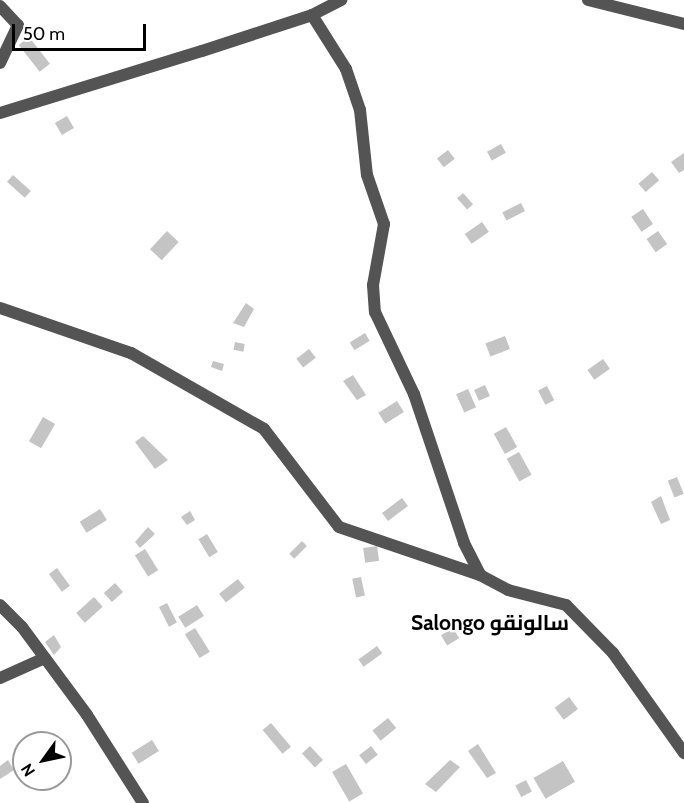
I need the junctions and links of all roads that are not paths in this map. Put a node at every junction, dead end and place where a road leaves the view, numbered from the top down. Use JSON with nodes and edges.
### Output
{"nodes":[{"id":1,"x":341,"y":0,"type":"edge"},
{"id":2,"x":588,"y":0,"type":"edge"},
{"id":3,"x":0,"y":6,"type":"edge"},
{"id":4,"x":312,"y":15,"type":"junction"},
{"id":5,"x":684,"y":24,"type":"edge"},
{"id":6,"x":0,"y":63,"type":"edge"},
{"id":7,"x":0,"y":112,"type":"edge"},
{"id":8,"x":0,"y":308,"type":"edge"},
{"id":9,"x":480,"y":574,"type":"junction"},
{"id":10,"x":0,"y":605,"type":"edge"},
{"id":11,"x":45,"y":658,"type":"junction"},
{"id":12,"x":0,"y":678,"type":"edge"},
{"id":13,"x":684,"y":753,"type":"edge"},
{"id":14,"x":143,"y":803,"type":"edge"}],
"edges":[{"from":1,"to":4,"type":"street"},
{"from":2,"to":5,"type":"street"},
{"from":3,"to":6,"type":"street"},
{"from":4,"to":7,"type":"street"},
{"from":4,"to":9,"type":"street"},
{"from":8,"to":9,"type":"street"},
{"from":9,"to":13,"type":"street"},
{"from":10,"to":11,"type":"street"},
{"from":11,"to":12,"type":"street"},
{"from":11,"to":14,"type":"street"}]}
